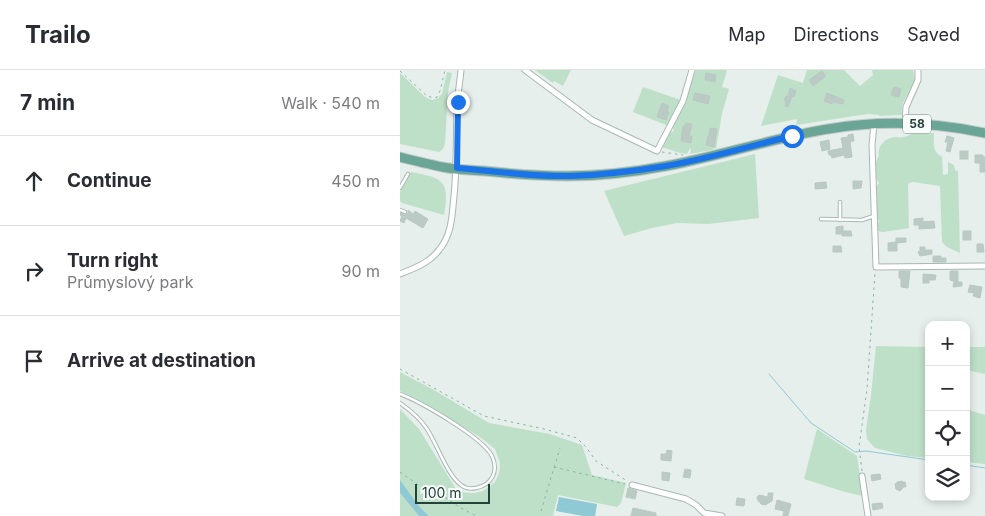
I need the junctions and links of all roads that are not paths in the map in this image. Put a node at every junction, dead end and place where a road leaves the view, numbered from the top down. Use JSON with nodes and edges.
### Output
{"nodes":[{"id":1,"x":461,"y":70,"type":"edge"},
{"id":2,"x":525,"y":70,"type":"edge"},
{"id":3,"x":692,"y":70,"type":"edge"},
{"id":4,"x":918,"y":70,"type":"edge"},
{"id":5,"x":874,"y":123,"type":"junction"},
{"id":6,"x":905,"y":123,"type":"junction"},
{"id":7,"x":985,"y":133,"type":"edge"},
{"id":8,"x":400,"y":157,"type":"edge"},
{"id":9,"x":457,"y":168,"type":"junction"},
{"id":10,"x":408,"y":174,"type":"dead end"},
{"id":11,"x":400,"y":188,"type":"edge"},
{"id":12,"x":840,"y":202,"type":"dead end"},
{"id":13,"x":400,"y":210,"type":"edge"},
{"id":14,"x":405,"y":212,"type":"dead end"},
{"id":15,"x":874,"y":216,"type":"junction"},
{"id":16,"x":821,"y":219,"type":"dead end"},
{"id":17,"x":840,"y":220,"type":"junction"},
{"id":18,"x":985,"y":266,"type":"edge"},
{"id":19,"x":400,"y":274,"type":"edge"},
{"id":20,"x":400,"y":394,"type":"edge"},
{"id":21,"x":400,"y":403,"type":"edge"},
{"id":22,"x":862,"y":476,"type":"road end"},
{"id":23,"x":632,"y":485,"type":"road end"},
{"id":24,"x":703,"y":514,"type":"edge"},
{"id":25,"x":722,"y":516,"type":"edge"},
{"id":26,"x":868,"y":516,"type":"edge"}],
"edges":[{"from":1,"to":9,"type":"street"},
{"from":2,"to":3,"type":"street"},
{"from":4,"to":6,"type":"street"},
{"from":5,"to":6,"type":"main road","number":"58"},
{"from":5,"to":9,"type":"main road","number":"58"},
{"from":5,"to":15,"type":"street"},
{"from":6,"to":7,"type":"main road","number":"58"},
{"from":8,"to":9,"type":"main road","number":"58"},
{"from":9,"to":19,"type":"street"},
{"from":10,"to":11,"type":"lane"},
{"from":12,"to":17,"type":"lane"},
{"from":13,"to":14,"type":"lane"},
{"from":15,"to":17,"type":"lane"},
{"from":15,"to":18,"type":"street"},
{"from":16,"to":17,"type":"lane"},
{"from":20,"to":21,"type":"lane"},
{"from":22,"to":26,"type":"street"},
{"from":23,"to":24,"type":"street"},
{"from":24,"to":25,"type":"street"}]}
